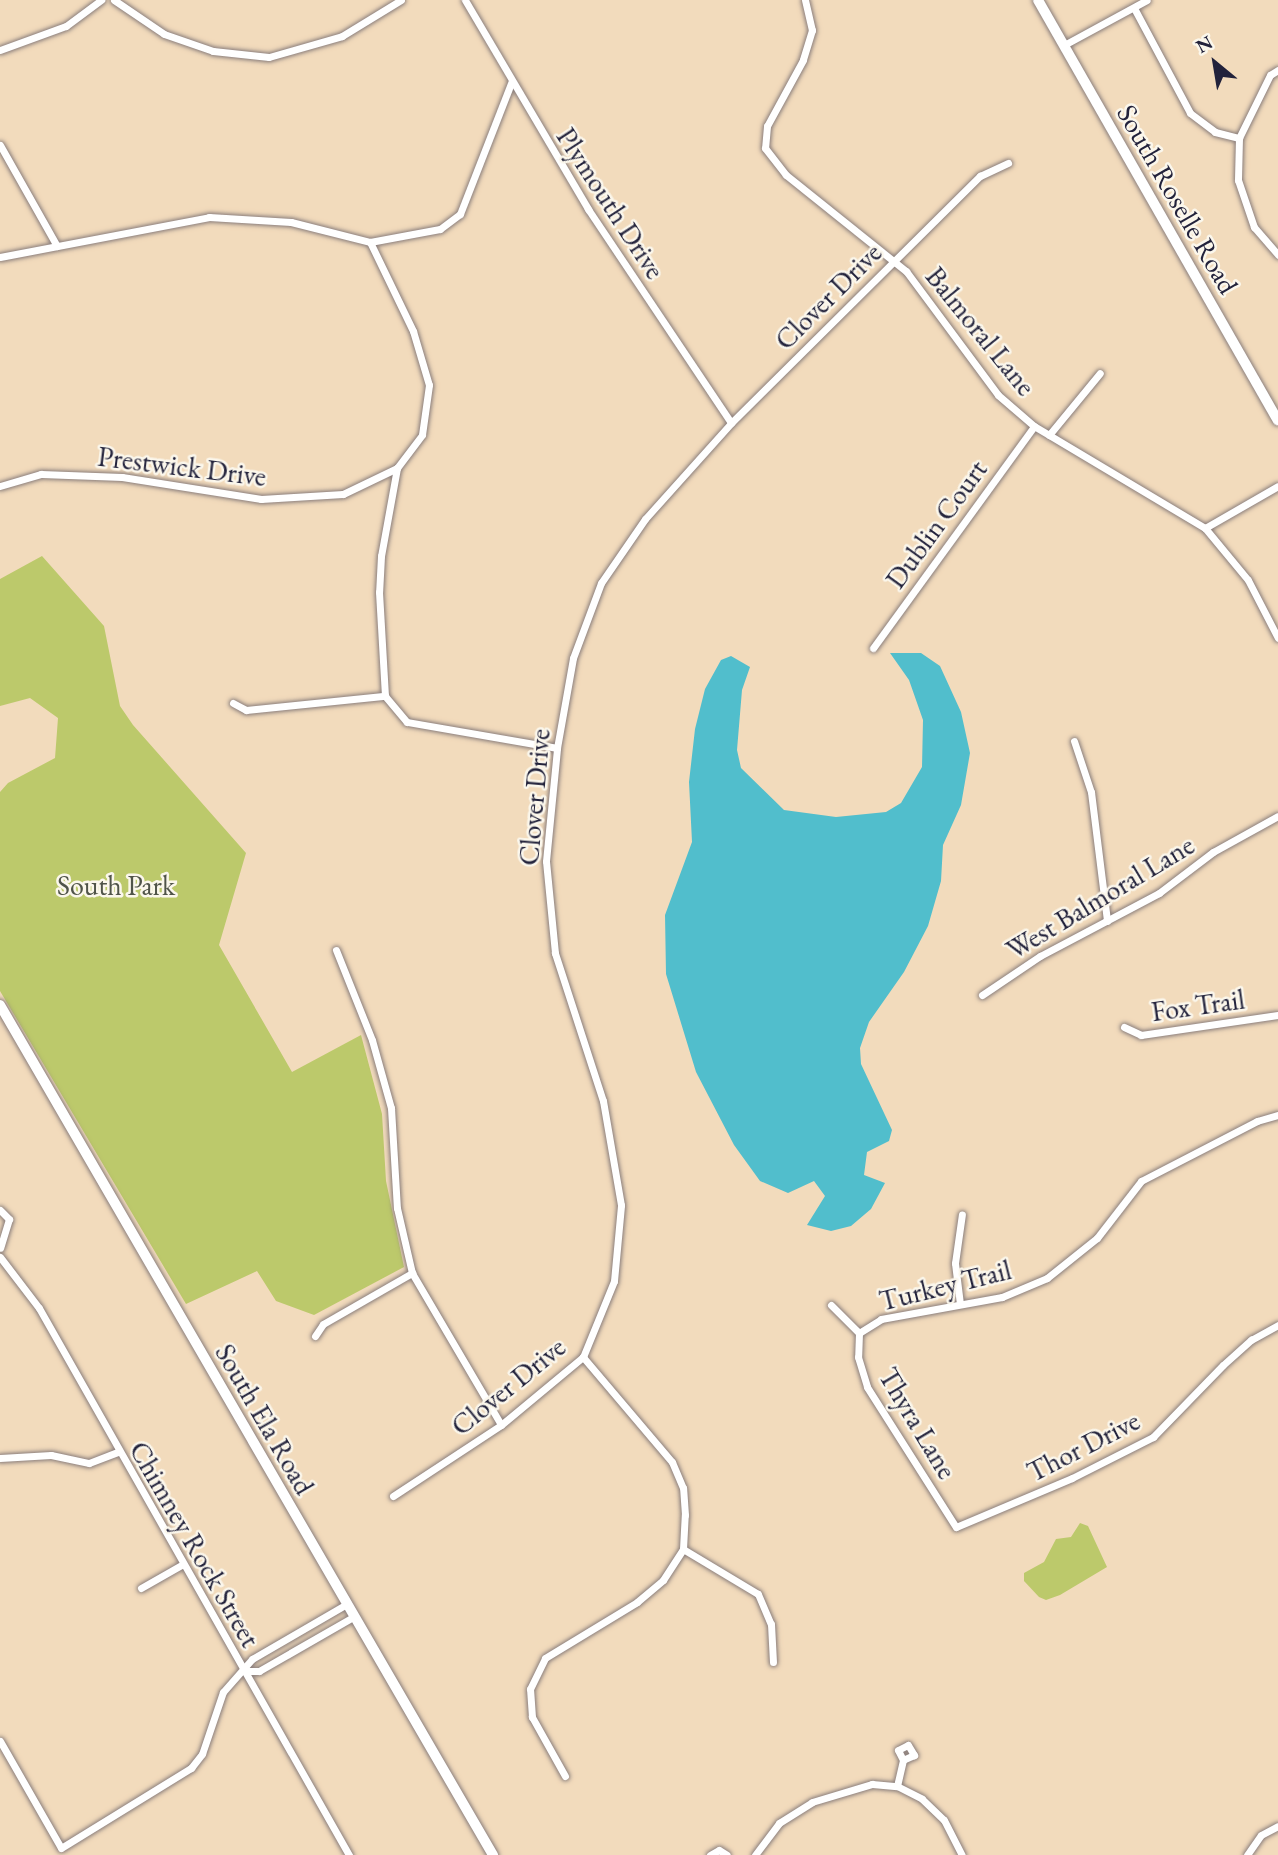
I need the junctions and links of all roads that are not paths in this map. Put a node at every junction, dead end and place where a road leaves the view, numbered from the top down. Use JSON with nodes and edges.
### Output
{"nodes":[{"id":1,"x":101,"y":0,"type":"edge"},
{"id":2,"x":114,"y":0,"type":"edge"},
{"id":3,"x":401,"y":0,"type":"edge"},
{"id":4,"x":465,"y":0,"type":"edge"},
{"id":5,"x":807,"y":0,"type":"edge"},
{"id":6,"x":1038,"y":0,"type":"edge"},
{"id":7,"x":1147,"y":0,"type":"edge"},
{"id":8,"x":1134,"y":8,"type":"junction"},
{"id":9,"x":1064,"y":45,"type":"junction"},
{"id":10,"x":0,"y":50,"type":"edge"},
{"id":11,"x":1278,"y":70,"type":"edge"},
{"id":12,"x":511,"y":83,"type":"junction"},
{"id":13,"x":1239,"y":138,"type":"junction"},
{"id":14,"x":0,"y":145,"type":"edge"},
{"id":15,"x":1008,"y":163,"type":"dead end"},
{"id":16,"x":370,"y":242,"type":"junction"},
{"id":17,"x":57,"y":246,"type":"junction"},
{"id":18,"x":1278,"y":255,"type":"edge"},
{"id":19,"x":0,"y":257,"type":"edge"},
{"id":20,"x":893,"y":260,"type":"junction"},
{"id":21,"x":1100,"y":373,"type":"dead end"},
{"id":22,"x":1278,"y":420,"type":"edge"},
{"id":23,"x":731,"y":423,"type":"junction"},
{"id":24,"x":1034,"y":426,"type":"junction"},
{"id":25,"x":1049,"y":435,"type":"junction"},
{"id":26,"x":397,"y":468,"type":"junction"},
{"id":27,"x":0,"y":486,"type":"edge"},
{"id":28,"x":1278,"y":486,"type":"edge"},
{"id":29,"x":1205,"y":528,"type":"junction"},
{"id":30,"x":1278,"y":638,"type":"edge"},
{"id":31,"x":873,"y":648,"type":"dead end"},
{"id":32,"x":385,"y":696,"type":"junction"},
{"id":33,"x":233,"y":703,"type":"dead end"},
{"id":34,"x":1074,"y":741,"type":"dead end"},
{"id":35,"x":557,"y":748,"type":"junction"},
{"id":36,"x":1278,"y":816,"type":"edge"},
{"id":37,"x":1107,"y":921,"type":"junction"},
{"id":38,"x":336,"y":950,"type":"dead end"},
{"id":39,"x":982,"y":995,"type":"dead end"},
{"id":40,"x":0,"y":1005,"type":"edge"},
{"id":41,"x":1278,"y":1015,"type":"edge"},
{"id":42,"x":1124,"y":1027,"type":"dead end"},
{"id":43,"x":1278,"y":1115,"type":"edge"},
{"id":44,"x":0,"y":1210,"type":"edge"},
{"id":45,"x":962,"y":1214,"type":"dead end"},
{"id":46,"x":0,"y":1248,"type":"edge"},
{"id":47,"x":0,"y":1257,"type":"edge"},
{"id":48,"x":412,"y":1273,"type":"junction"},
{"id":49,"x":960,"y":1304,"type":"junction"},
{"id":50,"x":831,"y":1305,"type":"dead end"},
{"id":51,"x":1278,"y":1325,"type":"edge"},
{"id":52,"x":859,"y":1333,"type":"junction"},
{"id":53,"x":315,"y":1336,"type":"dead end"},
{"id":54,"x":583,"y":1357,"type":"junction"},
{"id":55,"x":500,"y":1425,"type":"junction"},
{"id":56,"x":118,"y":1452,"type":"junction"},
{"id":57,"x":0,"y":1458,"type":"edge"},
{"id":58,"x":393,"y":1496,"type":"dead end"},
{"id":59,"x":956,"y":1527,"type":"joint"},
{"id":60,"x":683,"y":1549,"type":"junction"},
{"id":61,"x":183,"y":1564,"type":"junction"},
{"id":62,"x":141,"y":1588,"type":"dead end"},
{"id":63,"x":345,"y":1605,"type":"junction"},
{"id":64,"x":353,"y":1616,"type":"junction"},
{"id":65,"x":772,"y":1662,"type":"dead end"},
{"id":66,"x":244,"y":1671,"type":"junction"},
{"id":67,"x":0,"y":1741,"type":"edge"},
{"id":68,"x":903,"y":1760,"type":"dead end"},
{"id":69,"x":565,"y":1776,"type":"dead end"},
{"id":70,"x":897,"y":1786,"type":"junction"},
{"id":71,"x":1278,"y":1826,"type":"edge"},
{"id":72,"x":349,"y":1855,"type":"edge"},
{"id":73,"x":494,"y":1855,"type":"edge"},
{"id":74,"x":710,"y":1855,"type":"edge"},
{"id":75,"x":727,"y":1855,"type":"edge"},
{"id":76,"x":755,"y":1855,"type":"edge"},
{"id":77,"x":962,"y":1855,"type":"edge"},
{"id":78,"x":1247,"y":1855,"type":"edge"}],
"edges":[{"from":1,"to":10,"type":"street"},
{"from":2,"to":3,"type":"street"},
{"from":4,"to":12,"type":"street","name":"Plymouth Drive"},
{"from":5,"to":20,"type":"street","name":"Balmoral Lane"},
{"from":6,"to":9,"type":"main road","name":"South Roselle Road"},
{"from":7,"to":8,"type":"street"},
{"from":8,"to":9,"type":"street"},
{"from":8,"to":13,"type":"street"},
{"from":9,"to":22,"type":"main road","name":"South Roselle Road"},
{"from":11,"to":13,"type":"street"},
{"from":12,"to":16,"type":"street"},
{"from":12,"to":23,"type":"street","name":"Plymouth Drive"},
{"from":13,"to":18,"type":"street"},
{"from":14,"to":17,"type":"street"},
{"from":15,"to":20,"type":"street","name":"Clover Drive"},
{"from":16,"to":17,"type":"street"},
{"from":16,"to":26,"type":"street"},
{"from":17,"to":19,"type":"street"},
{"from":20,"to":23,"type":"street","name":"Clover Drive"},
{"from":20,"to":24,"type":"street","name":"Balmoral Lane"},
{"from":21,"to":25,"type":"street"},
{"from":23,"to":35,"type":"street","name":"Clover Drive"},
{"from":24,"to":25,"type":"street","name":"Balmoral Lane"},
{"from":24,"to":31,"type":"street","name":"Dublin Court"},
{"from":25,"to":29,"type":"street","name":"Balmoral Lane"},
{"from":26,"to":27,"type":"street","name":"Prestwick Drive"},
{"from":26,"to":32,"type":"street"},
{"from":28,"to":29,"type":"street"},
{"from":29,"to":30,"type":"street","name":"Balmoral Lane"},
{"from":32,"to":33,"type":"street"},
{"from":32,"to":35,"type":"street"},
{"from":34,"to":37,"type":"street"},
{"from":35,"to":54,"type":"street","name":"Clover Drive"},
{"from":36,"to":37,"type":"street","name":"West Balmoral Lane"},
{"from":37,"to":39,"type":"street","name":"West Balmoral Lane"},
{"from":38,"to":48,"type":"street"},
{"from":40,"to":63,"type":"main road","name":"South Ela Road"},
{"from":41,"to":42,"type":"street","name":"Fox Trail"},
{"from":43,"to":49,"type":"street","name":"Turkey Trail"},
{"from":44,"to":46,"type":"street"},
{"from":45,"to":49,"type":"street"},
{"from":47,"to":56,"type":"street","name":"Chimney Rock Street"},
{"from":48,"to":53,"type":"street"},
{"from":48,"to":55,"type":"street"},
{"from":49,"to":52,"type":"street","name":"Turkey Trail"},
{"from":50,"to":52,"type":"street"},
{"from":51,"to":59,"type":"street","name":"Thor Drive"},
{"from":52,"to":59,"type":"street","name":"Thyra Lane"},
{"from":54,"to":55,"type":"street","name":"Clover Drive"},
{"from":54,"to":60,"type":"street"},
{"from":55,"to":58,"type":"street","name":"Clover Drive"},
{"from":56,"to":57,"type":"street"},
{"from":56,"to":61,"type":"street","name":"Chimney Rock Street"},
{"from":60,"to":65,"type":"street"},
{"from":60,"to":69,"type":"street"},
{"from":61,"to":62,"type":"street"},
{"from":61,"to":66,"type":"street","name":"Chimney Rock Street"},
{"from":63,"to":64,"type":"main road","name":"South Ela Road"},
{"from":63,"to":66,"type":"street"},
{"from":64,"to":66,"type":"street"},
{"from":64,"to":73,"type":"main road","name":"South Ela Road"},
{"from":66,"to":67,"type":"street"},
{"from":66,"to":72,"type":"street","name":"Chimney Rock Street"},
{"from":68,"to":70,"type":"street"},
{"from":70,"to":76,"type":"street"},
{"from":70,"to":77,"type":"street"},
{"from":71,"to":78,"type":"street"},
{"from":74,"to":75,"type":"street"}]}
